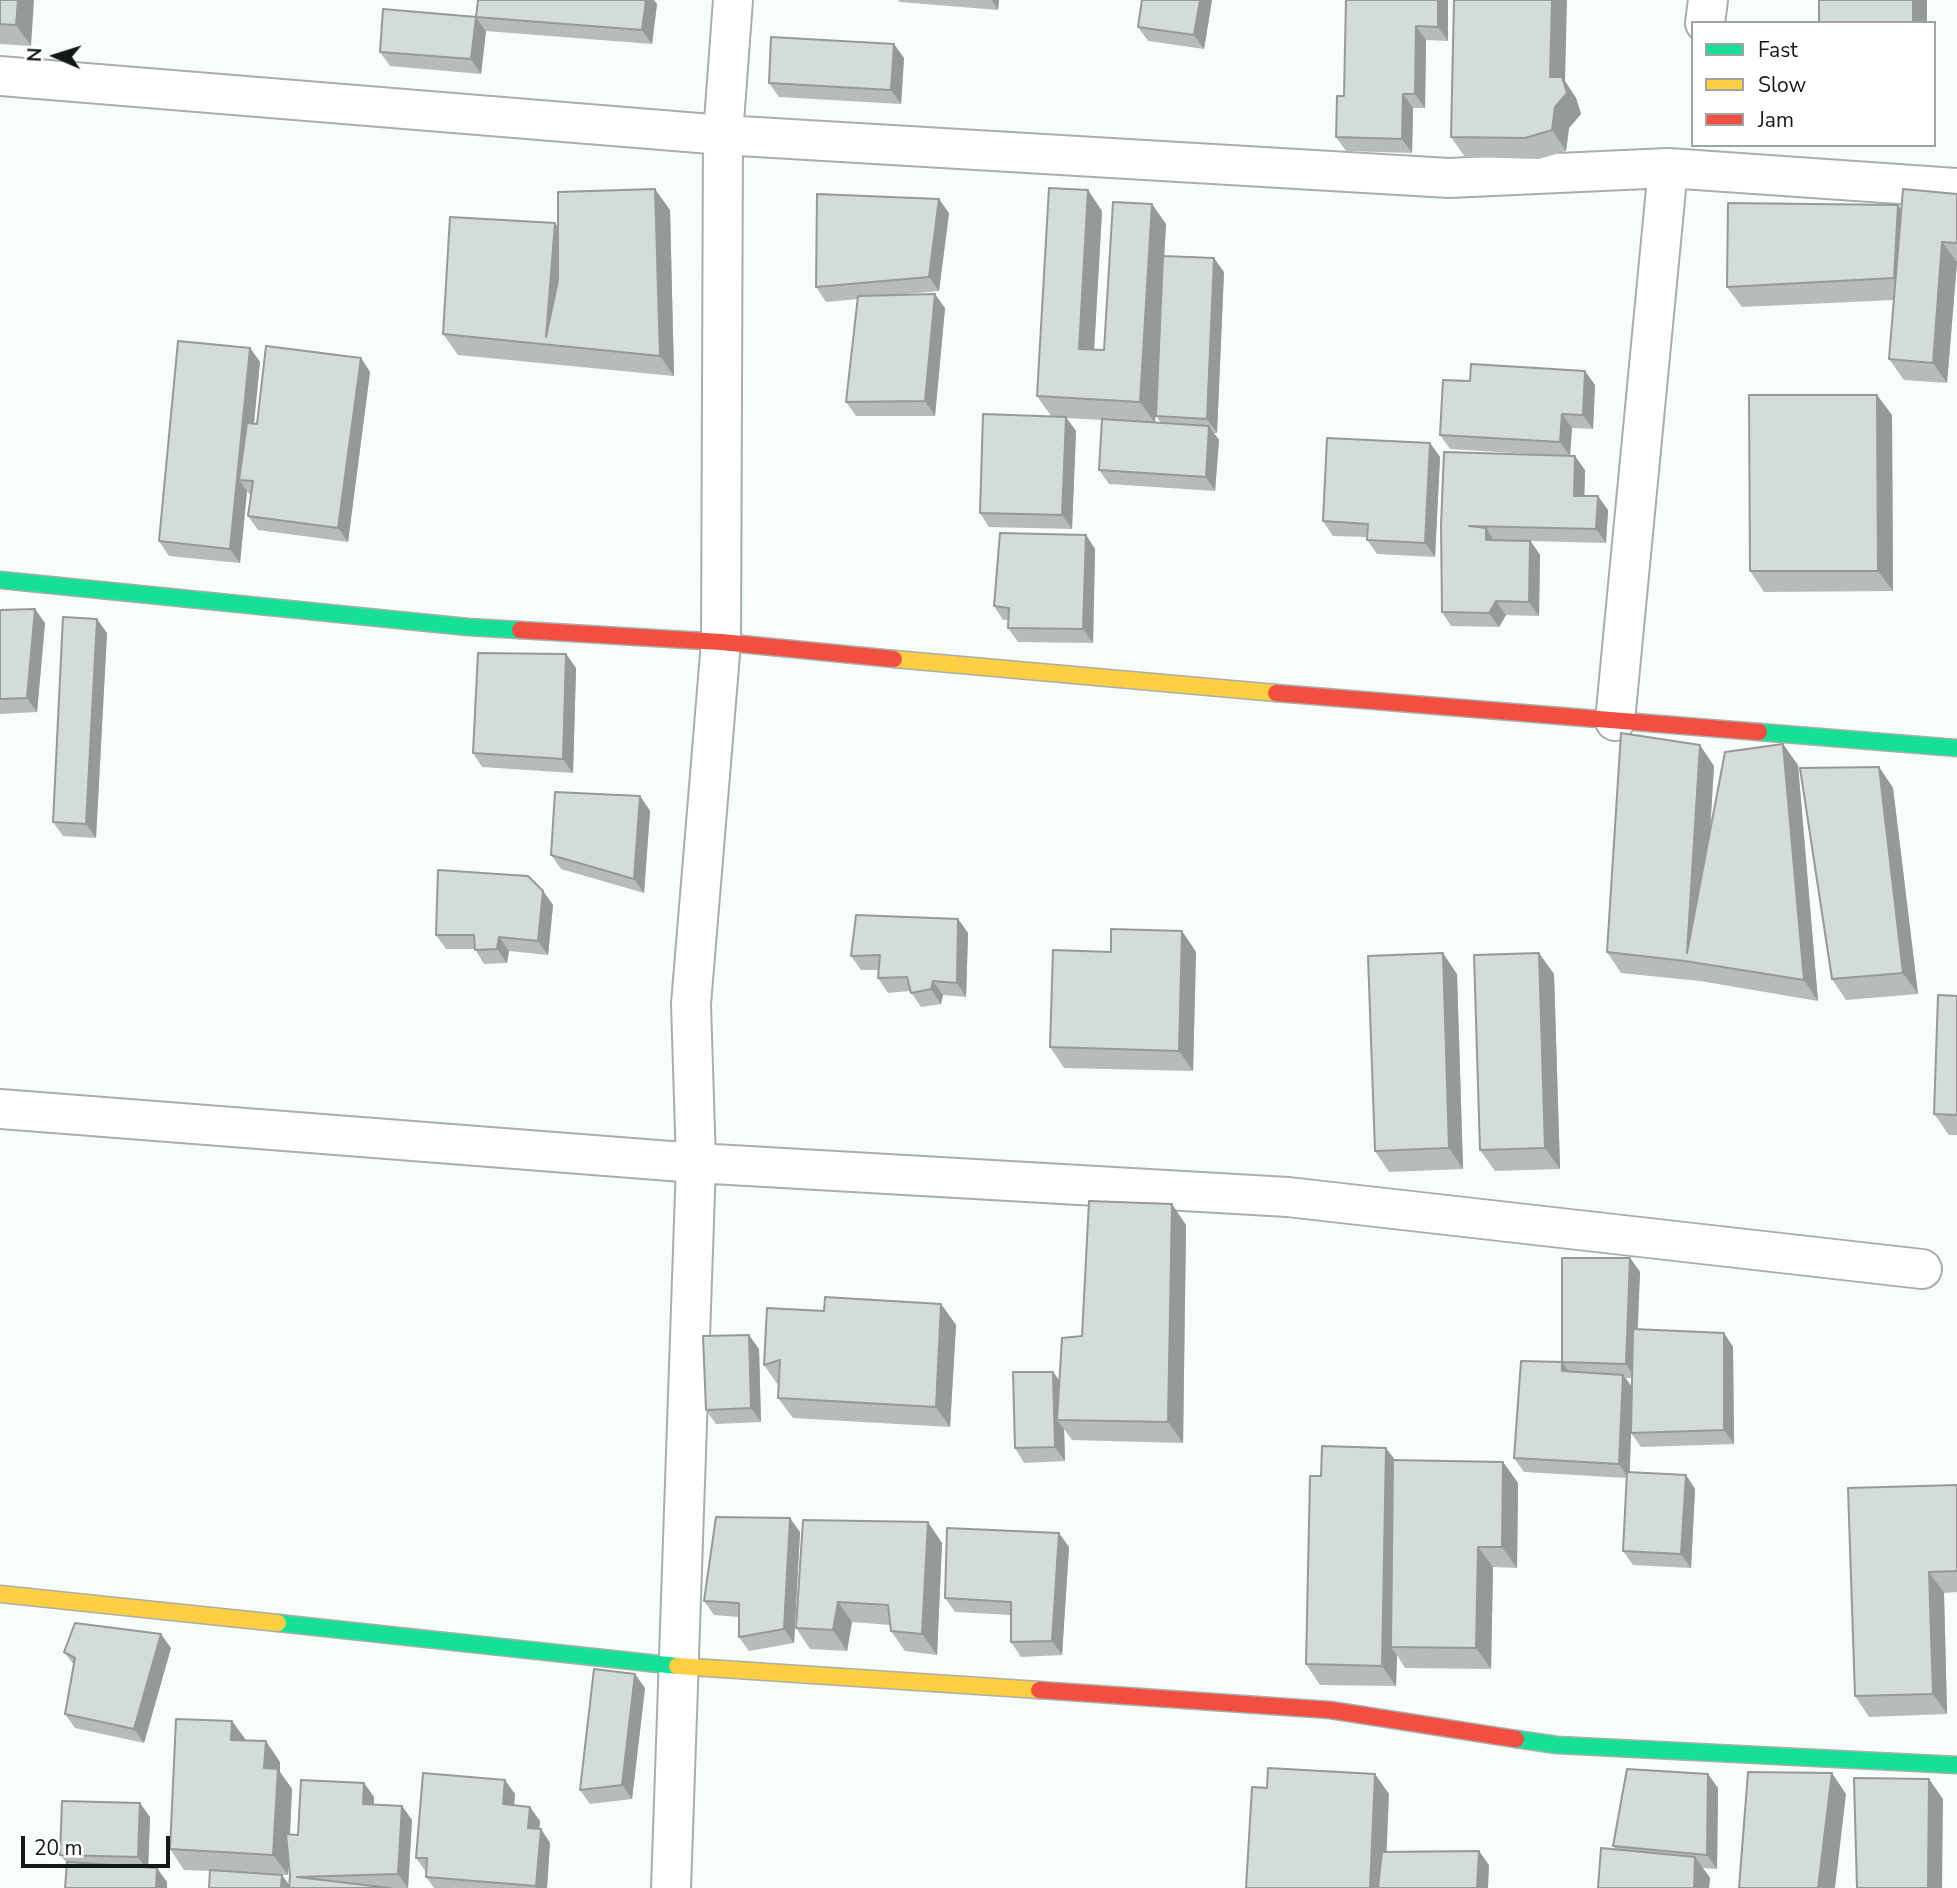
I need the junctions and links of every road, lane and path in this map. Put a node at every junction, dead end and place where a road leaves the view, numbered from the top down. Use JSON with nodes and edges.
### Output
{"nodes":[{"id":1,"x":733,"y":0,"type":"edge"},
{"id":2,"x":1708,"y":0,"type":"edge"},
{"id":3,"x":1705,"y":21,"type":"edge"},
{"id":4,"x":0,"y":76,"type":"edge"},
{"id":5,"x":723,"y":135,"type":"junction"},
{"id":6,"x":1684,"y":161,"type":"edge"},
{"id":7,"x":1957,"y":188,"type":"edge"},
{"id":8,"x":0,"y":580,"type":"edge"},
{"id":9,"x":720,"y":642,"type":"junction"},
{"id":10,"x":1615,"y":722,"type":"junction"},
{"id":11,"x":1957,"y":748,"type":"edge"},
{"id":12,"x":0,"y":1109,"type":"edge"},
{"id":13,"x":696,"y":1163,"type":"junction"},
{"id":14,"x":1922,"y":1269,"type":"dead end"},
{"id":15,"x":0,"y":1594,"type":"edge"},
{"id":16,"x":680,"y":1666,"type":"junction"},
{"id":17,"x":1957,"y":1765,"type":"edge"},
{"id":18,"x":671,"y":1888,"type":"edge"}],
"edges":[{"from":1,"to":5,"type":"street"},
{"from":2,"to":3,"type":"street"},
{"from":4,"to":5,"type":"street"},
{"from":5,"to":6,"type":"street"},
{"from":5,"to":9,"type":"street"},
{"from":6,"to":7,"type":"street"},
{"from":6,"to":10,"type":"street"},
{"from":8,"to":9,"type":"street"},
{"from":9,"to":10,"type":"street"},
{"from":9,"to":13,"type":"street"},
{"from":10,"to":11,"type":"street"},
{"from":12,"to":13,"type":"street"},
{"from":13,"to":14,"type":"street"},
{"from":13,"to":16,"type":"street"},
{"from":15,"to":16,"type":"street"},
{"from":16,"to":17,"type":"street"},
{"from":16,"to":18,"type":"street"}]}
